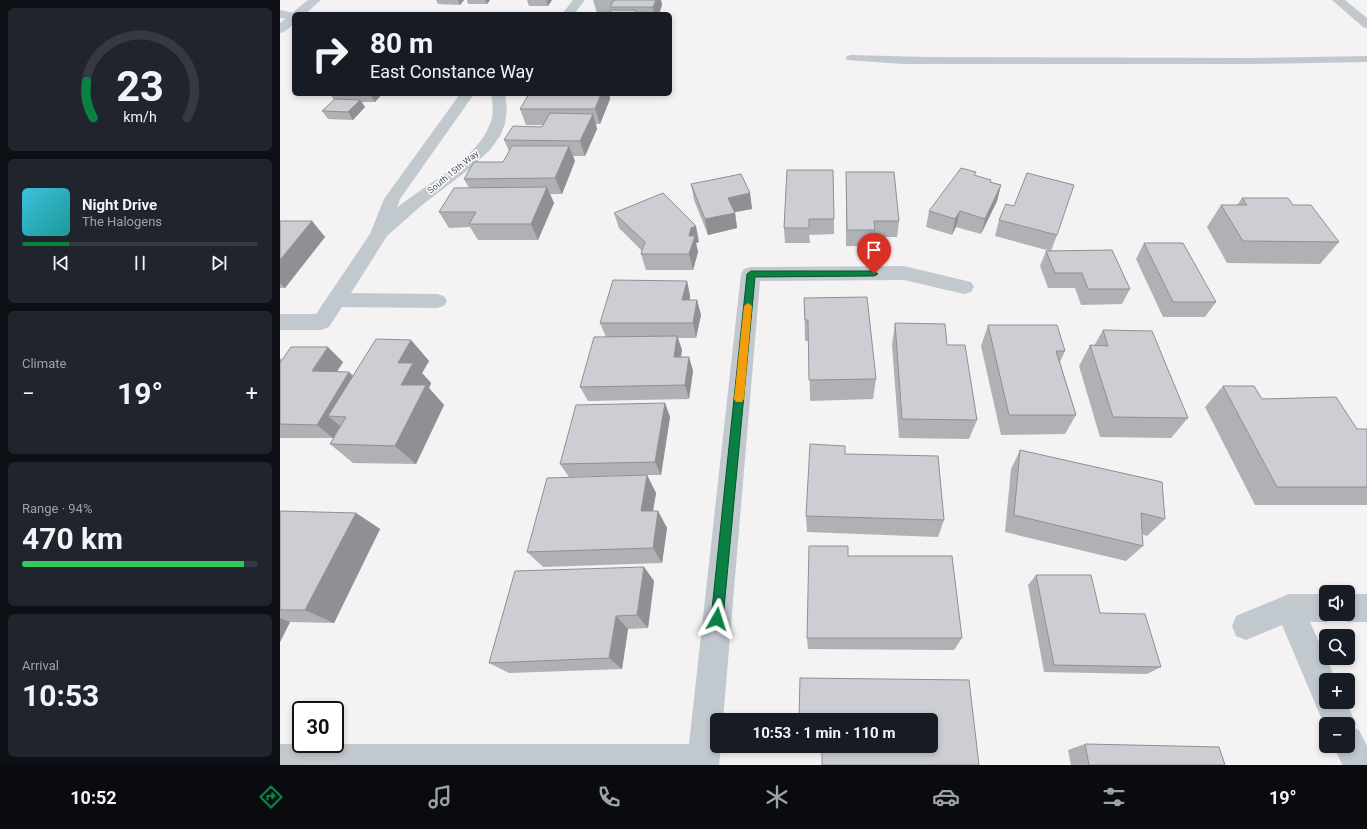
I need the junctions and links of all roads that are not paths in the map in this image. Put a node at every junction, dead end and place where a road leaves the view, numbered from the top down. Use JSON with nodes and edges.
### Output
{"nodes":[{"id":1,"x":315,"y":0,"type":"edge"},
{"id":2,"x":579,"y":0,"type":"edge"},
{"id":3,"x":1338,"y":0,"type":"edge"},
{"id":4,"x":300,"y":12,"type":"edge"},
{"id":5,"x":570,"y":12,"type":"edge"},
{"id":6,"x":280,"y":14,"type":"edge"},
{"id":7,"x":292,"y":17,"type":"edge"},
{"id":8,"x":292,"y":17,"type":"edge"},
{"id":9,"x":280,"y":18,"type":"edge"},
{"id":10,"x":292,"y":19,"type":"edge"},
{"id":11,"x":1367,"y":24,"type":"edge"},
{"id":12,"x":280,"y":29,"type":"edge"},
{"id":13,"x":851,"y":58,"type":"dead end"},
{"id":14,"x":1367,"y":59,"type":"edge"},
{"id":15,"x":466,"y":96,"type":"edge"},
{"id":16,"x":498,"y":96,"type":"edge"},
{"id":17,"x":379,"y":235,"type":"junction"},
{"id":18,"x":964,"y":287,"type":"dead end"},
{"id":19,"x":336,"y":300,"type":"junction"},
{"id":20,"x":437,"y":301,"type":"dead end"},
{"id":21,"x":280,"y":322,"type":"edge"},
{"id":22,"x":1289,"y":608,"type":"junction"},
{"id":23,"x":1319,"y":608,"type":"edge"},
{"id":24,"x":1355,"y":608,"type":"edge"},
{"id":25,"x":1367,"y":608,"type":"edge"},
{"id":26,"x":1246,"y":626,"type":"dead end"},
{"id":27,"x":1319,"y":676,"type":"edge"},
{"id":28,"x":1354,"y":753,"type":"edge"},
{"id":29,"x":280,"y":760,"type":"edge"},
{"id":30,"x":703,"y":762,"type":"edge"},
{"id":31,"x":1359,"y":765,"type":"edge"}],
"edges":[{"from":1,"to":4,"type":"main road"},
{"from":2,"to":5,"type":"street"},
{"from":3,"to":11,"type":"street"},
{"from":6,"to":7,"type":"street"},
{"from":8,"to":9,"type":"street"},
{"from":10,"to":12,"type":"main road"},
{"from":13,"to":14,"type":"lane"},
{"from":15,"to":17,"type":"street","name":"South 15th Way"},
{"from":16,"to":17,"type":"street","name":"South 15th Way"},
{"from":17,"to":19,"type":"street","name":"South 15th Way"},
{"from":18,"to":30,"type":"street"},
{"from":19,"to":20,"type":"street"},
{"from":19,"to":21,"type":"street","name":"South 15th Way"},
{"from":22,"to":23,"type":"street"},
{"from":22,"to":26,"type":"street"},
{"from":22,"to":27,"type":"street"},
{"from":24,"to":25,"type":"street"},
{"from":28,"to":31,"type":"street"},
{"from":29,"to":30,"type":"street"}]}
